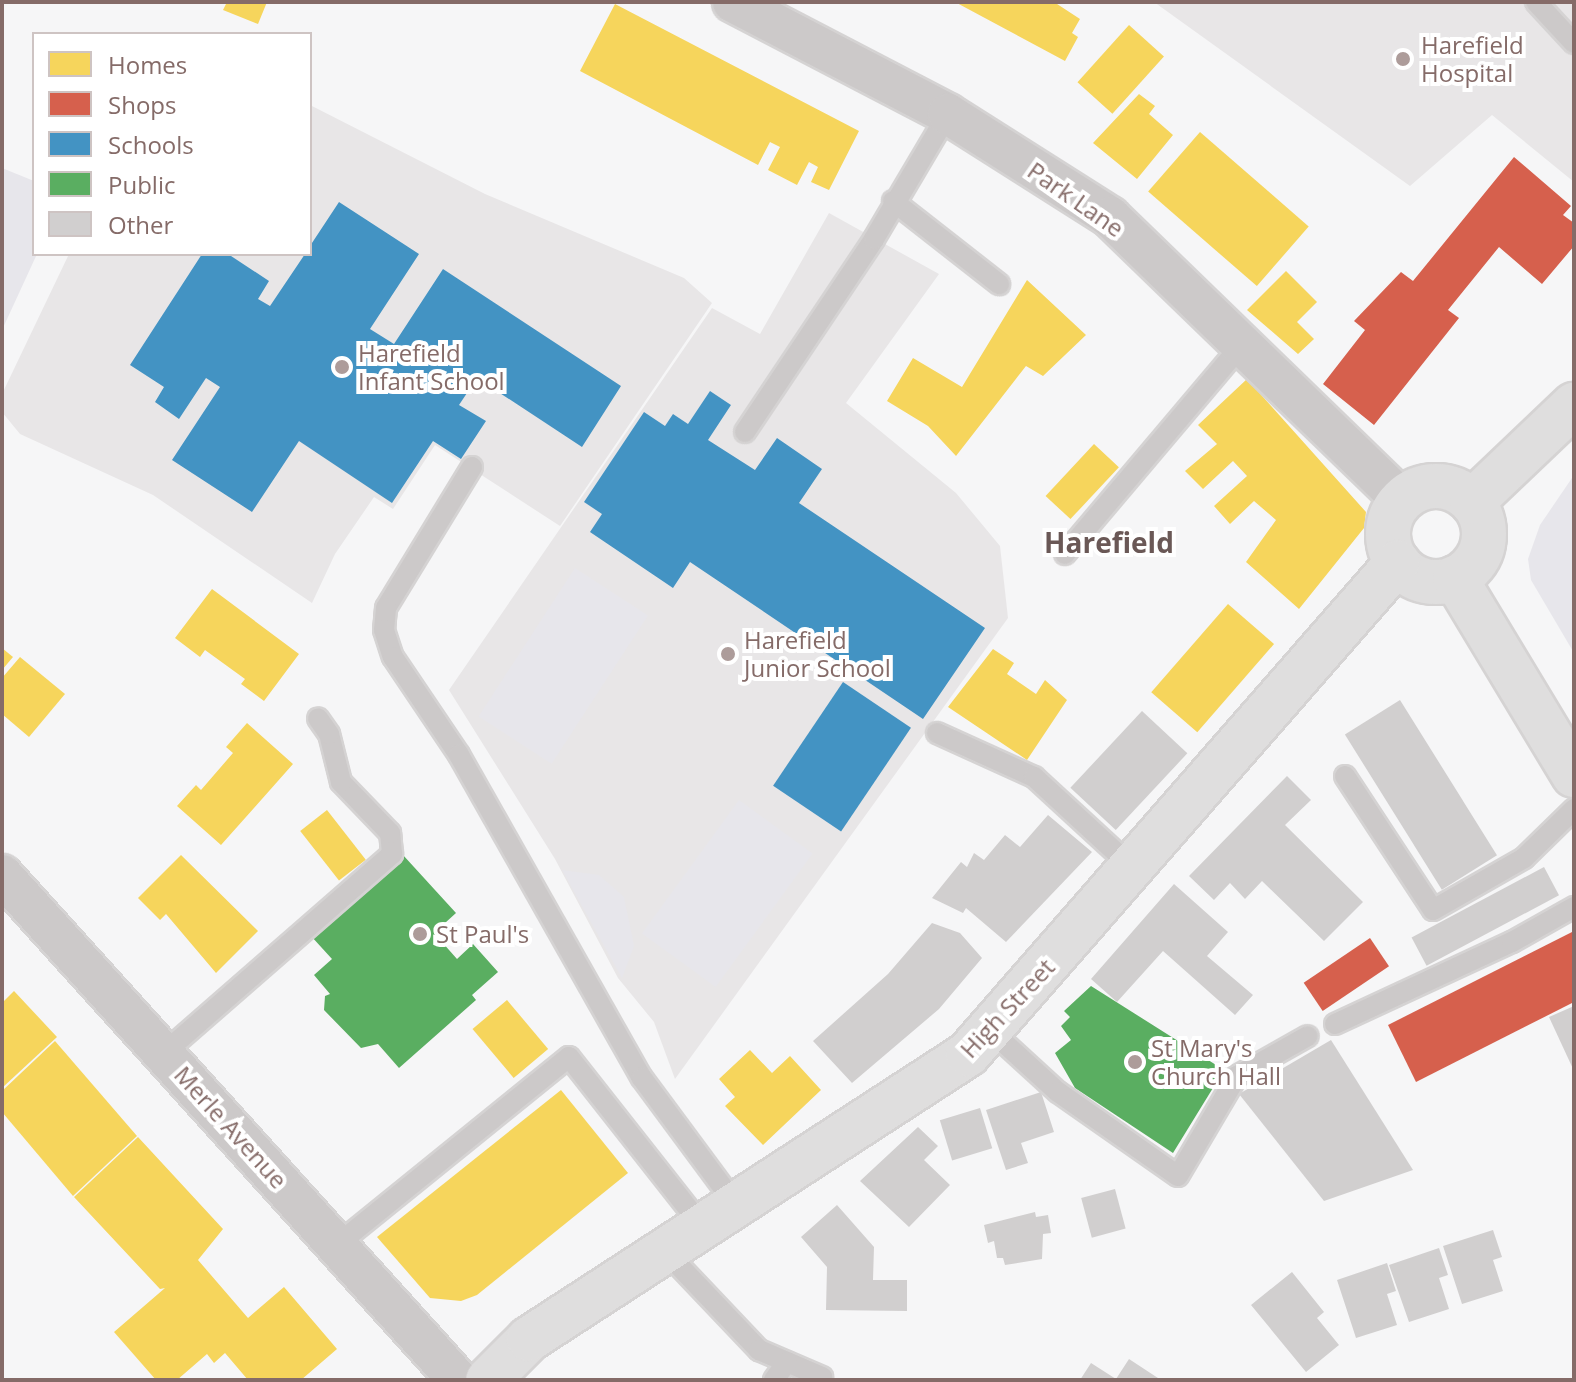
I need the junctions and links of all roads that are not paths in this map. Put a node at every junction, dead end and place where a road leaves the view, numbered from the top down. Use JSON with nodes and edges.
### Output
{"nodes":[{"id":1,"x":733,"y":2,"type":"edge"},
{"id":2,"x":1536,"y":2,"type":"edge"},
{"id":3,"x":1574,"y":43,"type":"edge"},
{"id":4,"x":948,"y":114,"type":"junction"},
{"id":5,"x":893,"y":201,"type":"junction"},
{"id":6,"x":999,"y":284,"type":"dead end"},
{"id":7,"x":1241,"y":346,"type":"junction"},
{"id":8,"x":1574,"y":405,"type":"edge"},
{"id":9,"x":745,"y":432,"type":"dead end"},
{"id":10,"x":472,"y":467,"type":"dead end"},
{"id":11,"x":1402,"y":500,"type":"junction"},
{"id":12,"x":1472,"y":502,"type":"junction"},
{"id":13,"x":1065,"y":554,"type":"dead end"},
{"id":14,"x":1398,"y":562,"type":"junction"},
{"id":15,"x":1455,"y":578,"type":"junction"},
{"id":16,"x":318,"y":718,"type":"dead end"},
{"id":17,"x":937,"y":733,"type":"dead end"},
{"id":18,"x":1574,"y":775,"type":"edge"},
{"id":19,"x":1345,"y":776,"type":"dead end"},
{"id":20,"x":1574,"y":809,"type":"edge"},
{"id":21,"x":1132,"y":867,"type":"junction"},
{"id":22,"x":2,"y":875,"type":"edge"},
{"id":23,"x":1574,"y":907,"type":"edge"},
{"id":24,"x":1335,"y":1024,"type":"dead end"},
{"id":25,"x":990,"y":1030,"type":"junction"},
{"id":26,"x":1308,"y":1036,"type":"dead end"},
{"id":27,"x":164,"y":1053,"type":"junction"},
{"id":28,"x":719,"y":1216,"type":"junction"},
{"id":29,"x":338,"y":1244,"type":"junction"},
{"id":30,"x":665,"y":1251,"type":"junction"},
{"id":31,"x":787,"y":1362,"type":"junction"},
{"id":32,"x":822,"y":1377,"type":"dead end"},
{"id":33,"x":458,"y":1380,"type":"edge"},
{"id":34,"x":488,"y":1380,"type":"edge"},
{"id":35,"x":774,"y":1380,"type":"edge"}],
"edges":[{"from":1,"to":4,"type":"street","name":"Park Lane"},
{"from":2,"to":3,"type":"lane"},
{"from":4,"to":5,"type":"lane"},
{"from":4,"to":7,"type":"street","name":"Park Lane"},
{"from":5,"to":6,"type":"lane"},
{"from":5,"to":9,"type":"lane"},
{"from":7,"to":11,"type":"street","name":"Park Lane"},
{"from":7,"to":13,"type":"lane"},
{"from":8,"to":12,"type":"street"},
{"from":10,"to":28,"type":"lane"},
{"from":11,"to":12,"type":"street"},
{"from":11,"to":14,"type":"street"},
{"from":12,"to":15,"type":"street"},
{"from":14,"to":15,"type":"street"},
{"from":14,"to":21,"type":"street","name":"High Street"},
{"from":15,"to":18,"type":"street"},
{"from":16,"to":27,"type":"lane"},
{"from":17,"to":21,"type":"lane"},
{"from":19,"to":20,"type":"lane"},
{"from":21,"to":25,"type":"street","name":"High Street"},
{"from":22,"to":27,"type":"street","name":"Merle Avenue"},
{"from":23,"to":24,"type":"lane"},
{"from":25,"to":26,"type":"lane"},
{"from":25,"to":28,"type":"street","name":"High Street"},
{"from":27,"to":29,"type":"street","name":"Merle Avenue"},
{"from":28,"to":29,"type":"lane"},
{"from":28,"to":30,"type":"street","name":"High Street"},
{"from":29,"to":33,"type":"street","name":"Merle Avenue"},
{"from":30,"to":31,"type":"lane"},
{"from":30,"to":34,"type":"street","name":"High Street"},
{"from":31,"to":32,"type":"lane"},
{"from":31,"to":35,"type":"lane"}]}
